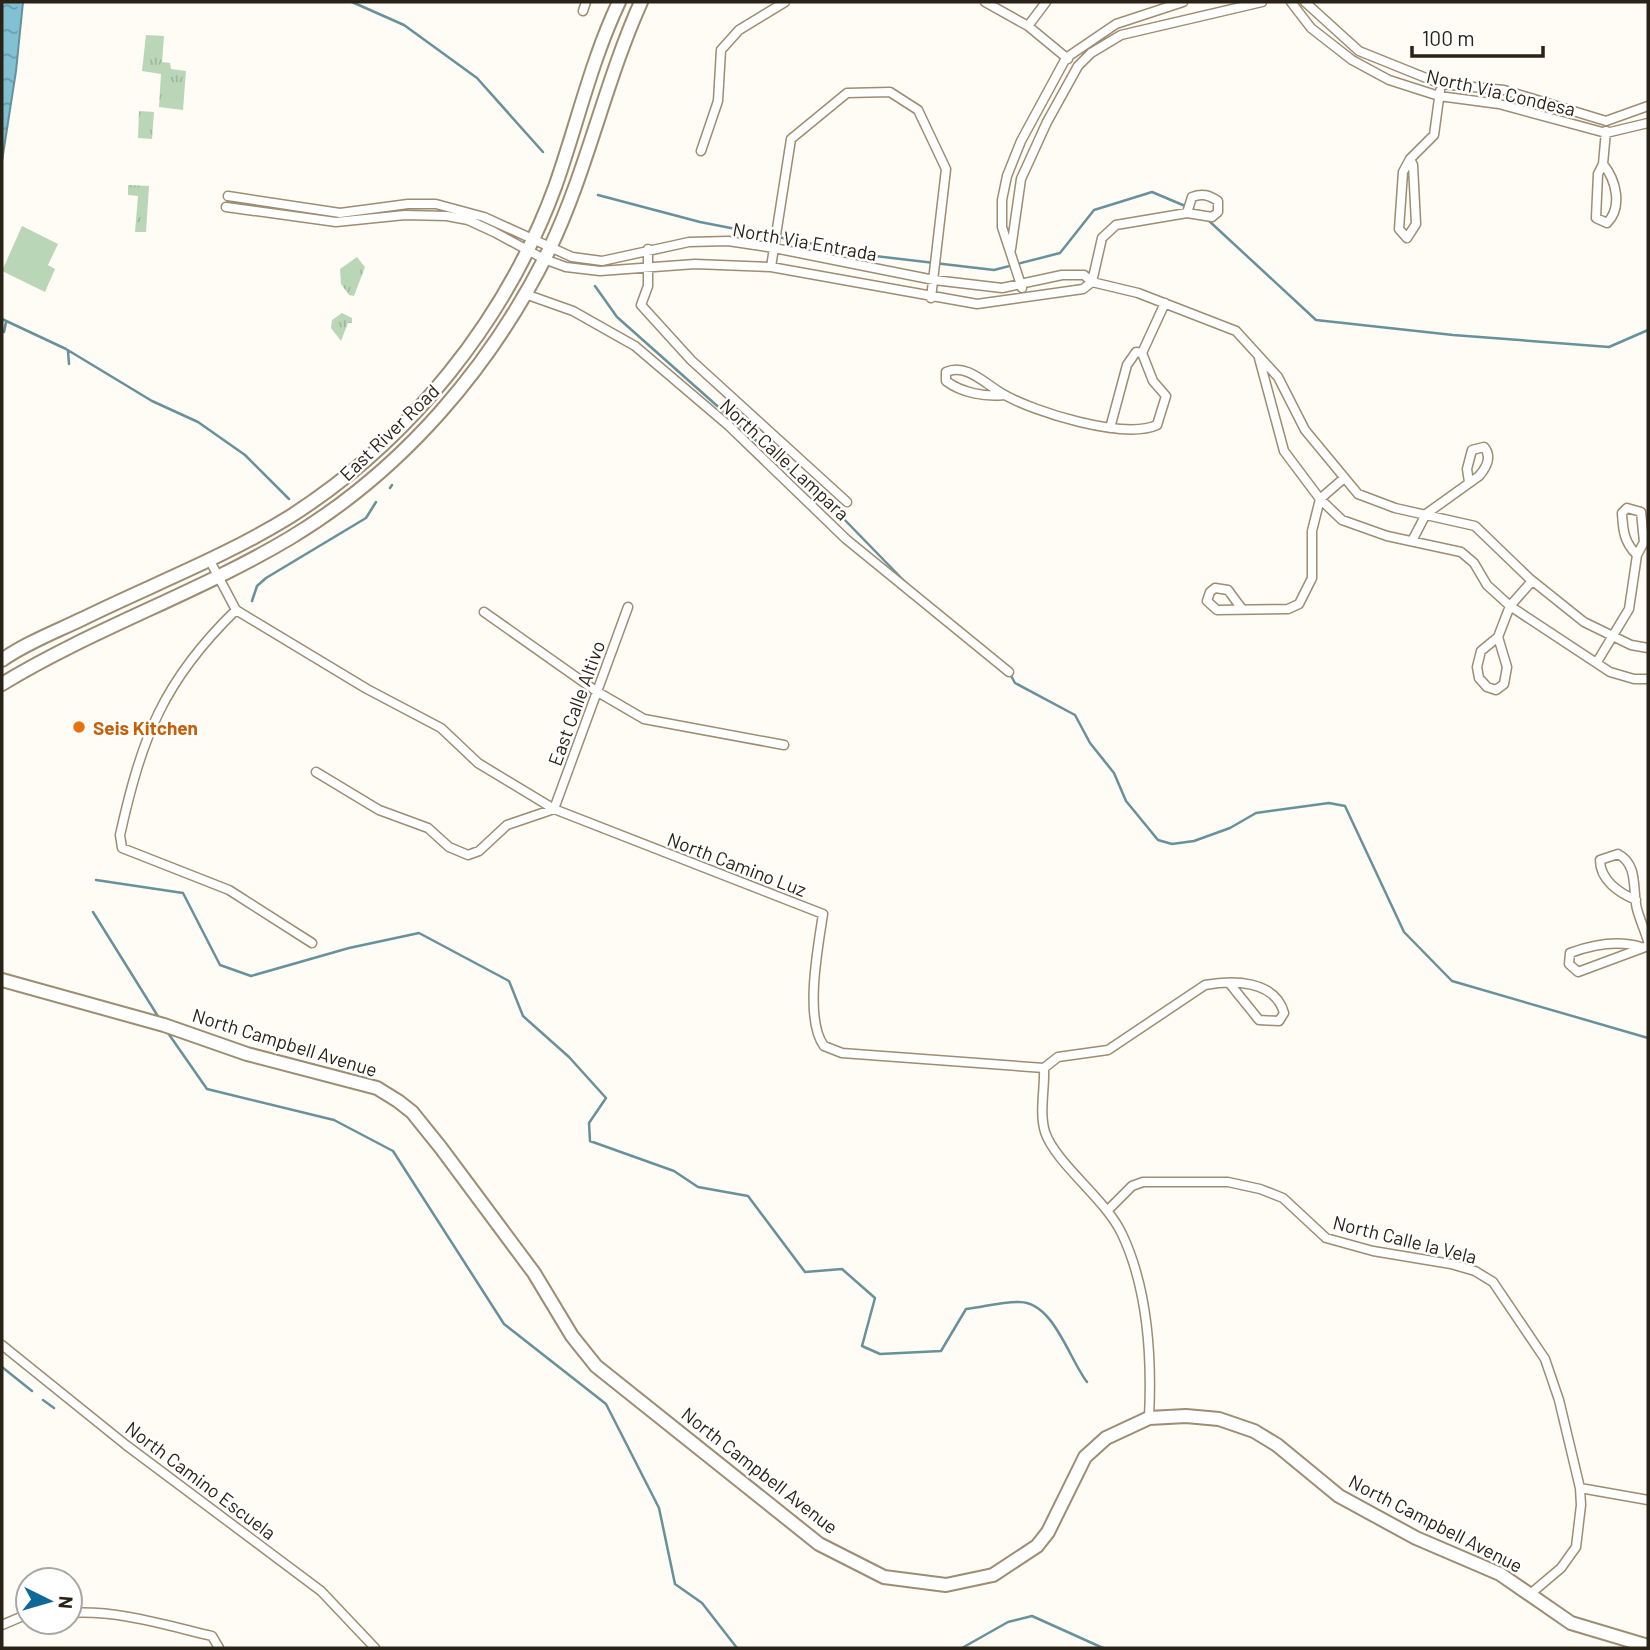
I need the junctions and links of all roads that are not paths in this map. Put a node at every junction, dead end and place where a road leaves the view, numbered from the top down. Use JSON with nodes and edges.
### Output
{"nodes":[{"id":1,"x":620,"y":2,"type":"edge"},
{"id":2,"x":641,"y":2,"type":"edge"},
{"id":3,"x":785,"y":2,"type":"edge"},
{"id":4,"x":985,"y":2,"type":"edge"},
{"id":5,"x":1045,"y":2,"type":"edge"},
{"id":6,"x":1183,"y":2,"type":"edge"},
{"id":7,"x":1262,"y":2,"type":"edge"},
{"id":8,"x":1291,"y":2,"type":"edge"},
{"id":9,"x":1305,"y":2,"type":"edge"},
{"id":10,"x":1227,"y":6,"type":"edge"},
{"id":11,"x":1028,"y":26,"type":"junction"},
{"id":12,"x":1066,"y":58,"type":"junction"},
{"id":13,"x":1077,"y":66,"type":"junction"},
{"id":14,"x":1441,"y":84,"type":"junction"},
{"id":15,"x":1439,"y":96,"type":"junction"},
{"id":16,"x":1648,"y":106,"type":"edge"},
{"id":17,"x":1606,"y":121,"type":"junction"},
{"id":18,"x":1648,"y":123,"type":"edge"},
{"id":19,"x":1606,"y":133,"type":"junction"},
{"id":20,"x":701,"y":151,"type":"dead end"},
{"id":21,"x":1410,"y":159,"type":"junction"},
{"id":22,"x":1604,"y":164,"type":"junction"},
{"id":23,"x":1010,"y":169,"type":"junction"},
{"id":24,"x":1023,"y":174,"type":"junction"},
{"id":25,"x":228,"y":196,"type":"dead end"},
{"id":26,"x":226,"y":207,"type":"dead end"},
{"id":27,"x":1187,"y":213,"type":"dead end"},
{"id":28,"x":529,"y":245,"type":"junction"},
{"id":29,"x":774,"y":247,"type":"junction"},
{"id":30,"x":648,"y":249,"type":"junction"},
{"id":31,"x":1012,"y":249,"type":"junction"},
{"id":32,"x":547,"y":253,"type":"junction"},
{"id":33,"x":650,"y":267,"type":"junction"},
{"id":34,"x":771,"y":267,"type":"junction"},
{"id":35,"x":934,"y":280,"type":"junction"},
{"id":36,"x":1092,"y":282,"type":"junction"},
{"id":37,"x":1021,"y":284,"type":"junction"},
{"id":38,"x":525,"y":294,"type":"junction"},
{"id":39,"x":1023,"y":295,"type":"junction"},
{"id":40,"x":931,"y":298,"type":"junction"},
{"id":41,"x":1166,"y":303,"type":"junction"},
{"id":42,"x":1257,"y":351,"type":"junction"},
{"id":43,"x":1142,"y":353,"type":"junction"},
{"id":44,"x":1004,"y":394,"type":"junction"},
{"id":45,"x":1110,"y":428,"type":"junction"},
{"id":46,"x":1343,"y":479,"type":"junction"},
{"id":47,"x":1469,"y":482,"type":"dead end"},
{"id":48,"x":1320,"y":499,"type":"junction"},
{"id":49,"x":846,"y":502,"type":"dead end"},
{"id":50,"x":1426,"y":514,"type":"junction"},
{"id":51,"x":1412,"y":541,"type":"junction"},
{"id":52,"x":1637,"y":555,"type":"junction"},
{"id":53,"x":209,"y":559,"type":"junction"},
{"id":54,"x":216,"y":576,"type":"junction"},
{"id":55,"x":1532,"y":580,"type":"junction"},
{"id":56,"x":1510,"y":606,"type":"junction"},
{"id":57,"x":628,"y":607,"type":"dead end"},
{"id":58,"x":1242,"y":609,"type":"dead end"},
{"id":59,"x":236,"y":610,"type":"junction"},
{"id":60,"x":484,"y":612,"type":"dead end"},
{"id":61,"x":1613,"y":636,"type":"junction"},
{"id":62,"x":1498,"y":637,"type":"junction"},
{"id":63,"x":1648,"y":648,"type":"edge"},
{"id":64,"x":2,"y":660,"type":"edge"},
{"id":65,"x":1597,"y":662,"type":"junction"},
{"id":66,"x":1009,"y":672,"type":"dead end"},
{"id":67,"x":1648,"y":679,"type":"edge"},
{"id":68,"x":2,"y":684,"type":"edge"},
{"id":69,"x":596,"y":691,"type":"junction"},
{"id":70,"x":784,"y":745,"type":"dead end"},
{"id":71,"x":316,"y":772,"type":"dead end"},
{"id":72,"x":554,"y":809,"type":"junction"},
{"id":73,"x":1636,"y":900,"type":"junction"},
{"id":74,"x":312,"y":943,"type":"dead end"},
{"id":75,"x":1646,"y":945,"type":"edge"},
{"id":76,"x":2,"y":980,"type":"edge"},
{"id":77,"x":1230,"y":984,"type":"junction"},
{"id":78,"x":1044,"y":1068,"type":"junction"},
{"id":79,"x":1108,"y":1210,"type":"junction"},
{"id":80,"x":2,"y":1345,"type":"edge"},
{"id":81,"x":1149,"y":1418,"type":"junction"},
{"id":82,"x":1580,"y":1488,"type":"junction"},
{"id":83,"x":1648,"y":1500,"type":"edge"},
{"id":84,"x":1529,"y":1595,"type":"junction"},
{"id":85,"x":84,"y":1612,"type":"edge"},
{"id":86,"x":1648,"y":1646,"type":"edge"},
{"id":87,"x":219,"y":1648,"type":"edge"},
{"id":88,"x":375,"y":1648,"type":"edge"}],
"edges":[{"from":1,"to":28,"type":"main road","name":"East River Road"},
{"from":2,"to":32,"type":"main road","name":"East River Road"},
{"from":3,"to":20,"type":"street"},
{"from":4,"to":11,"type":"street"},
{"from":5,"to":11,"type":"street"},
{"from":6,"to":12,"type":"street"},
{"from":7,"to":10,"type":"street"},
{"from":8,"to":15,"type":"street","name":"North Via Condesa"},
{"from":9,"to":14,"type":"street","name":"North Via Condesa"},
{"from":10,"to":13,"type":"street"},
{"from":11,"to":12,"type":"street"},
{"from":12,"to":13,"type":"street"},
{"from":12,"to":23,"type":"street"},
{"from":13,"to":24,"type":"street"},
{"from":14,"to":15,"type":"street"},
{"from":14,"to":17,"type":"street","name":"North Via Condesa"},
{"from":15,"to":19,"type":"street","name":"North Via Condesa"},
{"from":15,"to":21,"type":"street"},
{"from":16,"to":17,"type":"street"},
{"from":17,"to":19,"type":"street"},
{"from":18,"to":19,"type":"street","name":"North Via Condesa"},
{"from":19,"to":22,"type":"street"},
{"from":21,"to":21,"type":"street"},
{"from":22,"to":22,"type":"street"},
{"from":23,"to":24,"type":"street"},
{"from":23,"to":31,"type":"street"},
{"from":24,"to":31,"type":"street"},
{"from":25,"to":28,"type":"street","name":"North Via Entrada"},
{"from":26,"to":28,"type":"street","name":"North Via Entrada"},
{"from":27,"to":36,"type":"street"},
{"from":28,"to":32,"type":"street","name":"North Via Entrada"},
{"from":28,"to":32,"type":"street","name":"North Via Entrada"},
{"from":28,"to":53,"type":"main road","name":"East River Road"},
{"from":29,"to":30,"type":"street","name":"North Via Entrada"},
{"from":29,"to":34,"type":"street"},
{"from":29,"to":35,"type":"street","name":"North Via Entrada"},
{"from":29,"to":35,"type":"street"},
{"from":30,"to":32,"type":"street","name":"North Via Entrada"},
{"from":30,"to":33,"type":"street","name":"North Calle Lampara"},
{"from":31,"to":37,"type":"street"},
{"from":32,"to":33,"type":"street","name":"North Via Entrada"},
{"from":32,"to":38,"type":"main road","name":"East River Road"},
{"from":33,"to":34,"type":"street","name":"North Via Entrada"},
{"from":33,"to":49,"type":"street","name":"North Calle Lampara"},
{"from":34,"to":40,"type":"street","name":"North Via Entrada"},
{"from":35,"to":37,"type":"street","name":"North Via Entrada"},
{"from":35,"to":40,"type":"street"},
{"from":36,"to":37,"type":"street","name":"North Via Entrada"},
{"from":36,"to":39,"type":"street","name":"North Via Entrada"},
{"from":36,"to":41,"type":"street","name":"North Via Entrada"},
{"from":37,"to":39,"type":"street"},
{"from":38,"to":54,"type":"main road","name":"East River Road"},
{"from":38,"to":66,"type":"street","name":"North Calle Lampara"},
{"from":39,"to":40,"type":"street","name":"North Via Entrada"},
{"from":41,"to":42,"type":"street","name":"North Via Entrada"},
{"from":41,"to":43,"type":"street"},
{"from":42,"to":46,"type":"street","name":"North Via Entrada"},
{"from":42,"to":48,"type":"street"},
{"from":43,"to":45,"type":"street"},
{"from":43,"to":45,"type":"street"},
{"from":44,"to":44,"type":"street"},
{"from":44,"to":45,"type":"street"},
{"from":46,"to":48,"type":"street"},
{"from":46,"to":50,"type":"street","name":"North Via Entrada"},
{"from":47,"to":50,"type":"street"},
{"from":48,"to":51,"type":"street"},
{"from":48,"to":58,"type":"street"},
{"from":50,"to":51,"type":"street"},
{"from":50,"to":55,"type":"street","name":"North Via Entrada"},
{"from":51,"to":56,"type":"street"},
{"from":52,"to":52,"type":"street"},
{"from":52,"to":61,"type":"street"},
{"from":53,"to":54,"type":"street","name":"North Camino Luz"},
{"from":53,"to":64,"type":"main road","name":"East River Road"},
{"from":54,"to":59,"type":"street","name":"North Camino Luz"},
{"from":54,"to":68,"type":"main road","name":"East River Road"},
{"from":55,"to":56,"type":"street"},
{"from":55,"to":61,"type":"street","name":"North Via Entrada"},
{"from":56,"to":62,"type":"street"},
{"from":56,"to":65,"type":"street"},
{"from":57,"to":69,"type":"street","name":"East Calle Altivo"},
{"from":59,"to":72,"type":"street","name":"North Camino Luz"},
{"from":59,"to":74,"type":"street"},
{"from":60,"to":69,"type":"street"},
{"from":61,"to":63,"type":"street","name":"North Via Entrada"},
{"from":61,"to":65,"type":"street"},
{"from":62,"to":62,"type":"street"},
{"from":65,"to":67,"type":"street"},
{"from":69,"to":70,"type":"street"},
{"from":69,"to":72,"type":"street","name":"East Calle Altivo"},
{"from":71,"to":72,"type":"street"},
{"from":72,"to":78,"type":"street","name":"North Camino Luz"},
{"from":73,"to":73,"type":"street"},
{"from":73,"to":75,"type":"street"},
{"from":75,"to":75,"type":"street"},
{"from":76,"to":81,"type":"main road","name":"North Campbell Avenue"},
{"from":77,"to":77,"type":"street"},
{"from":77,"to":78,"type":"street"},
{"from":78,"to":79,"type":"street"},
{"from":79,"to":81,"type":"street"},
{"from":79,"to":82,"type":"street","name":"North Calle la Vela"},
{"from":80,"to":88,"type":"street","name":"North Camino Escuela"},
{"from":81,"to":84,"type":"main road","name":"North Campbell Avenue"},
{"from":82,"to":83,"type":"street"},
{"from":82,"to":84,"type":"street","name":"North Calle la Vela"},
{"from":84,"to":86,"type":"main road","name":"North Campbell Avenue"},
{"from":85,"to":87,"type":"street"}]}
